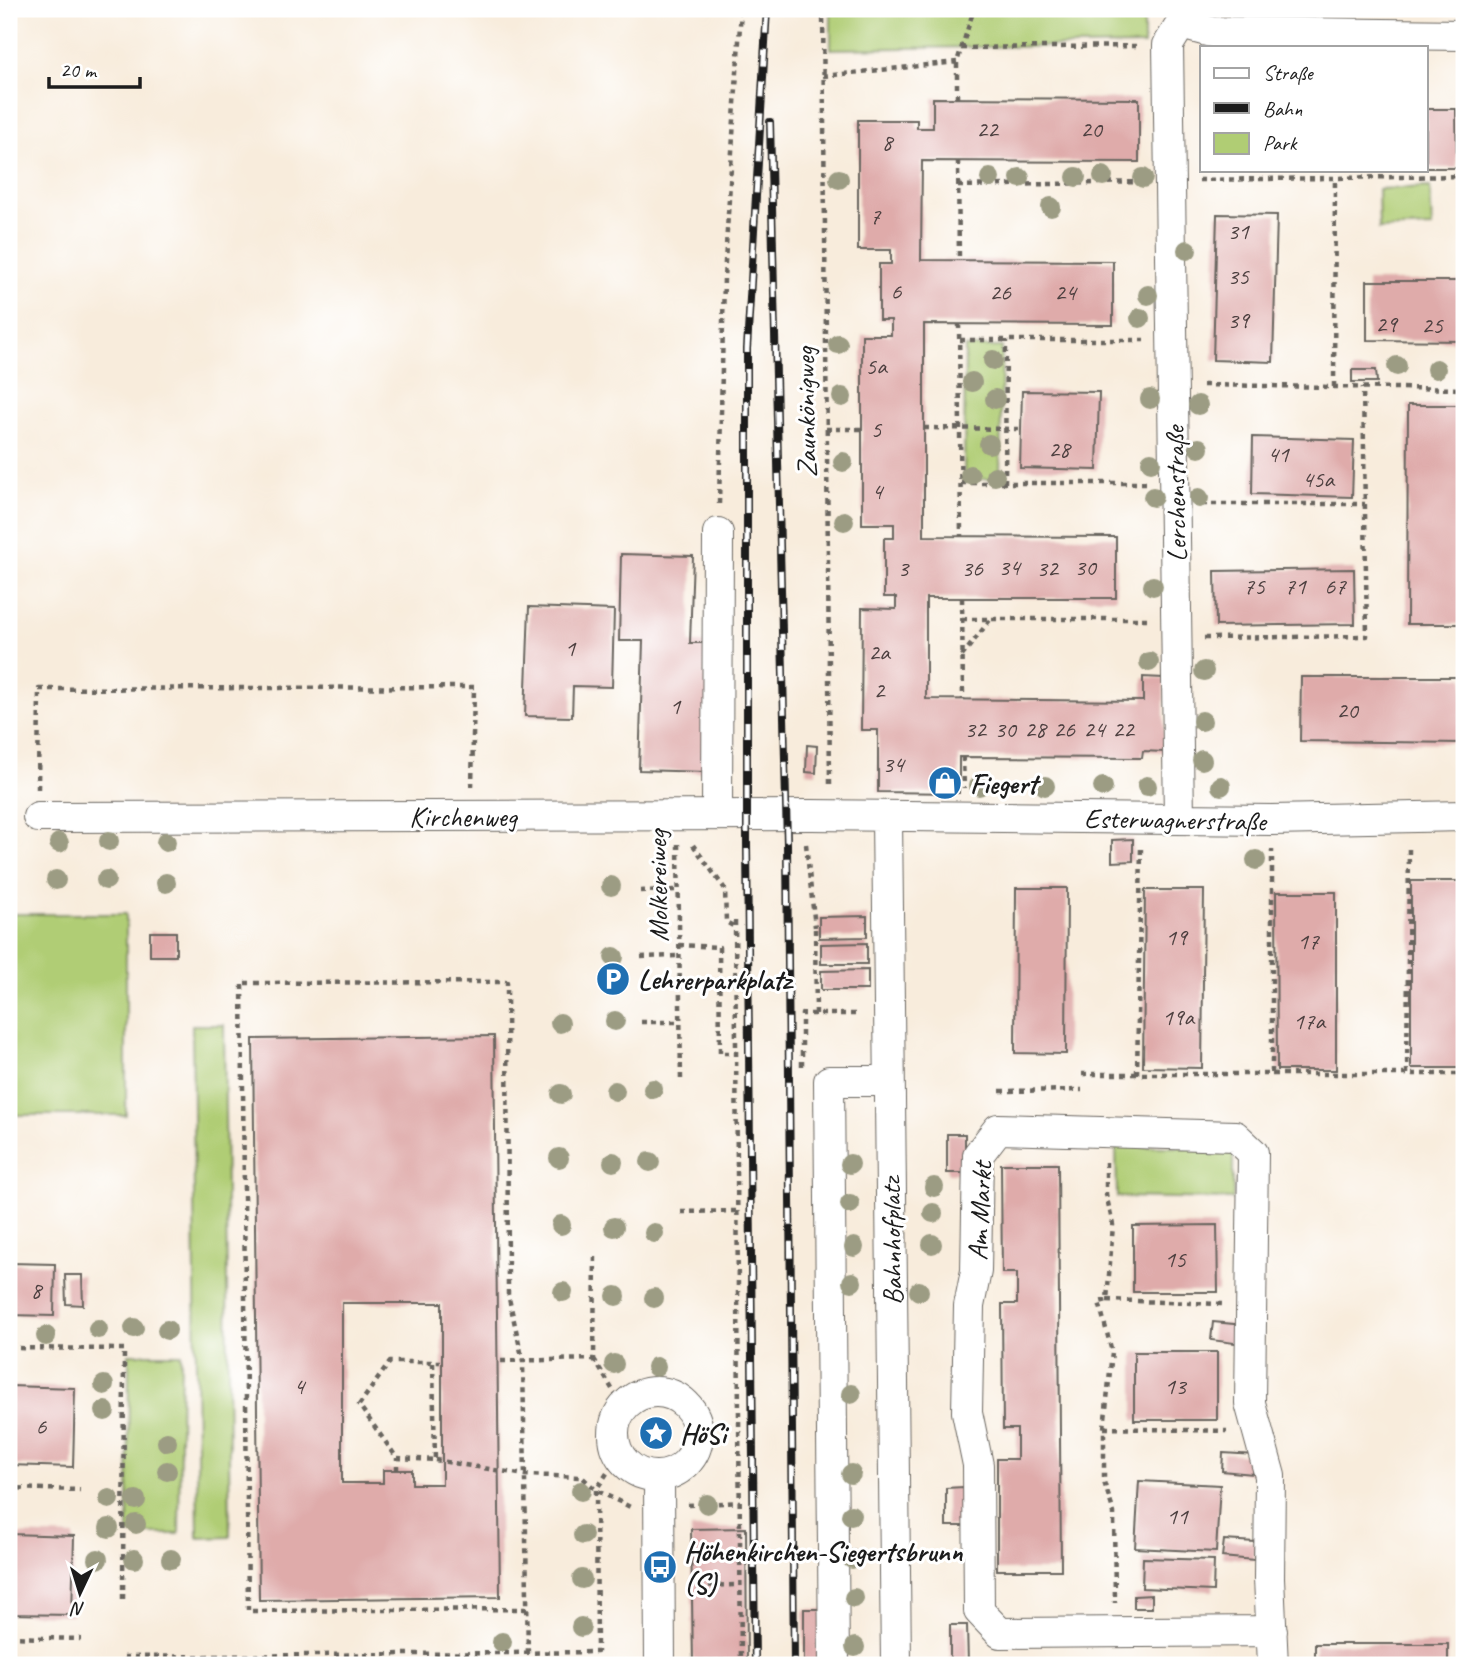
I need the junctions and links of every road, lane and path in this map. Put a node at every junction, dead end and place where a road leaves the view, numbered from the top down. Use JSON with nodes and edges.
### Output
{"nodes":[{"id":1,"x":741,"y":9,"type":"edge"},
{"id":2,"x":823,"y":9,"type":"edge"},
{"id":3,"x":974,"y":9,"type":"edge"},
{"id":4,"x":1174,"y":26,"type":"edge"},
{"id":5,"x":1464,"y":35,"type":"edge"},
{"id":6,"x":961,"y":48,"type":"junction"},
{"id":7,"x":957,"y":62,"type":"junction"},
{"id":8,"x":823,"y":76,"type":"junction"},
{"id":9,"x":957,"y":98,"type":"dead end"},
{"id":10,"x":958,"y":161,"type":"dead end"},
{"id":11,"x":1464,"y":176,"type":"edge"},
{"id":12,"x":1180,"y":177,"type":"junction"},
{"id":13,"x":1335,"y":178,"type":"junction"},
{"id":14,"x":958,"y":186,"type":"junction"},
{"id":15,"x":959,"y":261,"type":"dead end"},
{"id":16,"x":959,"y":324,"type":"dead end"},
{"id":17,"x":960,"y":340,"type":"junction"},
{"id":18,"x":1006,"y":340,"type":"junction"},
{"id":19,"x":1173,"y":340,"type":"junction"},
{"id":20,"x":1173,"y":385,"type":"junction"},
{"id":21,"x":1334,"y":387,"type":"junction"},
{"id":22,"x":1363,"y":387,"type":"junction"},
{"id":23,"x":1464,"y":389,"type":"edge"},
{"id":24,"x":924,"y":428,"type":"dead end"},
{"id":25,"x":960,"y":428,"type":"junction"},
{"id":26,"x":826,"y":429,"type":"junction"},
{"id":27,"x":862,"y":429,"type":"dead end"},
{"id":28,"x":1006,"y":429,"type":"junction"},
{"id":29,"x":1021,"y":429,"type":"dead end"},
{"id":30,"x":961,"y":483,"type":"junction"},
{"id":31,"x":1175,"y":483,"type":"junction"},
{"id":32,"x":1005,"y":484,"type":"junction"},
{"id":33,"x":1227,"y":504,"type":"dead end"},
{"id":34,"x":1365,"y":504,"type":"junction"},
{"id":35,"x":718,"y":533,"type":"joint"},
{"id":36,"x":961,"y":536,"type":"dead end"},
{"id":37,"x":962,"y":598,"type":"dead end"},
{"id":38,"x":962,"y":619,"type":"junction"},
{"id":39,"x":991,"y":619,"type":"junction"},
{"id":40,"x":1177,"y":629,"type":"junction"},
{"id":41,"x":962,"y":656,"type":"junction"},
{"id":42,"x":963,"y":699,"type":"dead end"},
{"id":43,"x":717,"y":815,"type":"junction"},
{"id":44,"x":830,"y":815,"type":"junction"},
{"id":45,"x":471,"y":816,"type":"junction"},
{"id":46,"x":887,"y":816,"type":"junction"},
{"id":47,"x":1464,"y":816,"type":"edge"},
{"id":48,"x":38,"y":817,"type":"joint"},
{"id":49,"x":1409,"y":817,"type":"junction"},
{"id":50,"x":1141,"y":818,"type":"junction"},
{"id":51,"x":1179,"y":819,"type":"junction"},
{"id":52,"x":1272,"y":820,"type":"junction"},
{"id":53,"x":678,"y":830,"type":"junction"},
{"id":54,"x":806,"y":844,"type":"dead end"},
{"id":55,"x":678,"y":890,"type":"junction"},
{"id":56,"x":640,"y":891,"type":"dead end"},
{"id":57,"x":679,"y":944,"type":"junction"},
{"id":58,"x":679,"y":956,"type":"junction"},
{"id":59,"x":641,"y":957,"type":"dead end"},
{"id":60,"x":889,"y":1013,"type":"junction"},
{"id":61,"x":808,"y":1014,"type":"dead end"},
{"id":62,"x":816,"y":1014,"type":"junction"},
{"id":63,"x":641,"y":1022,"type":"dead end"},
{"id":64,"x":680,"y":1022,"type":"junction"},
{"id":65,"x":736,"y":1053,"type":"junction"},
{"id":66,"x":1272,"y":1073,"type":"junction"},
{"id":67,"x":1082,"y":1074,"type":"dead end"},
{"id":68,"x":1137,"y":1074,"type":"junction"},
{"id":69,"x":1406,"y":1074,"type":"junction"},
{"id":70,"x":1464,"y":1074,"type":"edge"},
{"id":71,"x":890,"y":1081,"type":"junction"},
{"id":72,"x":681,"y":1082,"type":"dead end"},
{"id":73,"x":1082,"y":1090,"type":"dead end"},
{"id":74,"x":1000,"y":1091,"type":"dead end"},
{"id":75,"x":1106,"y":1133,"type":"junction"},
{"id":76,"x":737,"y":1211,"type":"junction"},
{"id":77,"x":681,"y":1212,"type":"dead end"},
{"id":78,"x":595,"y":1253,"type":"dead end"},
{"id":79,"x":1107,"y":1300,"type":"junction"},
{"id":80,"x":1251,"y":1305,"type":"junction"},
{"id":81,"x":9,"y":1348,"type":"edge"},
{"id":82,"x":594,"y":1359,"type":"junction"},
{"id":83,"x":501,"y":1361,"type":"dead end"},
{"id":84,"x":523,"y":1361,"type":"junction"},
{"id":85,"x":623,"y":1407,"type":"junction"},
{"id":86,"x":1104,"y":1428,"type":"junction"},
{"id":87,"x":1256,"y":1431,"type":"junction"},
{"id":88,"x":619,"y":1455,"type":"junction"},
{"id":89,"x":397,"y":1458,"type":"junction"},
{"id":90,"x":435,"y":1460,"type":"junction"},
{"id":91,"x":397,"y":1469,"type":"dead end"},
{"id":92,"x":525,"y":1475,"type":"junction"},
{"id":93,"x":659,"y":1477,"type":"junction"},
{"id":94,"x":9,"y":1488,"type":"edge"},
{"id":95,"x":79,"y":1490,"type":"dead end"},
{"id":96,"x":596,"y":1490,"type":"junction"},
{"id":97,"x":740,"y":1585,"type":"junction"},
{"id":98,"x":660,"y":1586,"type":"junction"},
{"id":99,"x":123,"y":1602,"type":"dead end"},
{"id":100,"x":527,"y":1609,"type":"junction"},
{"id":101,"x":1272,"y":1631,"type":"junction"},
{"id":102,"x":1116,"y":1632,"type":"junction"},
{"id":103,"x":9,"y":1637,"type":"edge"},
{"id":104,"x":81,"y":1639,"type":"dead end"},
{"id":105,"x":528,"y":1655,"type":"junction"},
{"id":106,"x":124,"y":1657,"type":"dead end"},
{"id":107,"x":660,"y":1663,"type":"edge"},
{"id":108,"x":741,"y":1663,"type":"edge"},
{"id":109,"x":834,"y":1665,"type":"edge"},
{"id":110,"x":896,"y":1665,"type":"edge"},
{"id":111,"x":1273,"y":1665,"type":"edge"}],
"edges":[{"from":1,"to":35,"type":"path"},
{"from":2,"to":8,"type":"path","name":"Zaunkönigweg"},
{"from":3,"to":6,"type":"path"},
{"from":4,"to":5,"type":"street"},
{"from":4,"to":6,"type":"path"},
{"from":4,"to":12,"type":"street","name":"Lerchenstraße"},
{"from":6,"to":7,"type":"path"},
{"from":7,"to":8,"type":"path"},
{"from":7,"to":9,"type":"path"},
{"from":8,"to":26,"type":"path","name":"Zaunkönigweg"},
{"from":10,"to":14,"type":"path"},
{"from":11,"to":13,"type":"path"},
{"from":12,"to":13,"type":"path"},
{"from":12,"to":14,"type":"path"},
{"from":12,"to":19,"type":"street","name":"Lerchenstraße"},
{"from":13,"to":21,"type":"path"},
{"from":14,"to":15,"type":"path"},
{"from":16,"to":17,"type":"path"},
{"from":17,"to":18,"type":"path"},
{"from":17,"to":25,"type":"path"},
{"from":18,"to":19,"type":"path"},
{"from":18,"to":28,"type":"path"},
{"from":19,"to":20,"type":"street","name":"Lerchenstraße"},
{"from":20,"to":21,"type":"path"},
{"from":20,"to":31,"type":"street","name":"Lerchenstraße"},
{"from":21,"to":22,"type":"path"},
{"from":22,"to":23,"type":"path"},
{"from":22,"to":34,"type":"path"},
{"from":24,"to":25,"type":"path"},
{"from":25,"to":28,"type":"path"},
{"from":25,"to":30,"type":"path"},
{"from":26,"to":27,"type":"path"},
{"from":26,"to":44,"type":"path","name":"Zaunkönigweg"},
{"from":28,"to":29,"type":"path"},
{"from":28,"to":32,"type":"path"},
{"from":30,"to":32,"type":"path"},
{"from":30,"to":36,"type":"path"},
{"from":31,"to":32,"type":"path"},
{"from":31,"to":40,"type":"street","name":"Lerchenstraße"},
{"from":33,"to":34,"type":"path"},
{"from":34,"to":40,"type":"path"},
{"from":35,"to":43,"type":"street"},
{"from":37,"to":38,"type":"path"},
{"from":38,"to":39,"type":"path"},
{"from":38,"to":41,"type":"path"},
{"from":39,"to":40,"type":"path"},
{"from":39,"to":41,"type":"path"},
{"from":40,"to":51,"type":"street","name":"Lerchenstraße"},
{"from":41,"to":42,"type":"path"},
{"from":43,"to":44,"type":"street","name":"Kirchenweg"},
{"from":43,"to":53,"type":"street","name":"Kirchenweg"},
{"from":44,"to":46,"type":"street","name":"Kirchenweg"},
{"from":45,"to":48,"type":"street","name":"Kirchenweg"},
{"from":45,"to":48,"type":"path"},
{"from":45,"to":53,"type":"street","name":"Kirchenweg"},
{"from":46,"to":50,"type":"street","name":"Esterwagnerstraße"},
{"from":46,"to":60,"type":"street","name":"Bahnhofplatz"},
{"from":47,"to":49,"type":"street","name":"Esterwagnerstraße"},
{"from":49,"to":52,"type":"street","name":"Esterwagnerstraße"},
{"from":49,"to":69,"type":"path"},
{"from":50,"to":51,"type":"street","name":"Esterwagnerstraße"},
{"from":50,"to":68,"type":"path"},
{"from":51,"to":52,"type":"street","name":"Esterwagnerstraße"},
{"from":52,"to":66,"type":"path"},
{"from":53,"to":55,"type":"path","name":"Molkereiweg"},
{"from":53,"to":65,"type":"path"},
{"from":54,"to":62,"type":"path"},
{"from":55,"to":56,"type":"path"},
{"from":55,"to":57,"type":"path","name":"Molkereiweg"},
{"from":57,"to":58,"type":"path","name":"Molkereiweg"},
{"from":57,"to":65,"type":"path"},
{"from":58,"to":59,"type":"path"},
{"from":58,"to":64,"type":"path","name":"Molkereiweg"},
{"from":60,"to":62,"type":"path"},
{"from":60,"to":71,"type":"street","name":"Bahnhofplatz"},
{"from":61,"to":62,"type":"path"},
{"from":63,"to":64,"type":"path"},
{"from":64,"to":72,"type":"path","name":"Molkereiweg"},
{"from":65,"to":76,"type":"path"},
{"from":66,"to":68,"type":"path"},
{"from":66,"to":69,"type":"path"},
{"from":67,"to":68,"type":"path"},
{"from":69,"to":70,"type":"path"},
{"from":71,"to":109,"type":"street"},
{"from":71,"to":110,"type":"street","name":"Bahnhofplatz"},
{"from":73,"to":74,"type":"path"},
{"from":75,"to":79,"type":"path"},
{"from":75,"to":80,"type":"street","name":"Am Markt"},
{"from":75,"to":102,"type":"street","name":"Am Markt"},
{"from":76,"to":77,"type":"path"},
{"from":76,"to":97,"type":"path"},
{"from":78,"to":82,"type":"path"},
{"from":79,"to":80,"type":"path"},
{"from":79,"to":86,"type":"path"},
{"from":80,"to":87,"type":"street","name":"Am Markt"},
{"from":81,"to":99,"type":"path"},
{"from":82,"to":84,"type":"path"},
{"from":82,"to":85,"type":"path"},
{"from":83,"to":84,"type":"path"},
{"from":84,"to":92,"type":"path"},
{"from":84,"to":100,"type":"path"},
{"from":85,"to":88,"type":"street"},
{"from":85,"to":93,"type":"street"},
{"from":86,"to":87,"type":"path"},
{"from":86,"to":102,"type":"path"},
{"from":87,"to":101,"type":"street","name":"Am Markt"},
{"from":88,"to":93,"type":"street"},
{"from":88,"to":96,"type":"path"},
{"from":89,"to":90,"type":"path"},
{"from":89,"to":90,"type":"path"},
{"from":89,"to":91,"type":"path"},
{"from":90,"to":92,"type":"path"},
{"from":92,"to":96,"type":"path"},
{"from":92,"to":100,"type":"path"},
{"from":93,"to":98,"type":"street"},
{"from":94,"to":95,"type":"path"},
{"from":96,"to":105,"type":"path"},
{"from":97,"to":98,"type":"path"},
{"from":97,"to":108,"type":"path"},
{"from":98,"to":107,"type":"street"},
{"from":100,"to":105,"type":"path"},
{"from":101,"to":102,"type":"street","name":"Am Markt"},
{"from":101,"to":111,"type":"street","name":"Am Markt"},
{"from":103,"to":104,"type":"path"},
{"from":105,"to":106,"type":"path"},
{"from":107,"to":108,"type":"path"}]}
